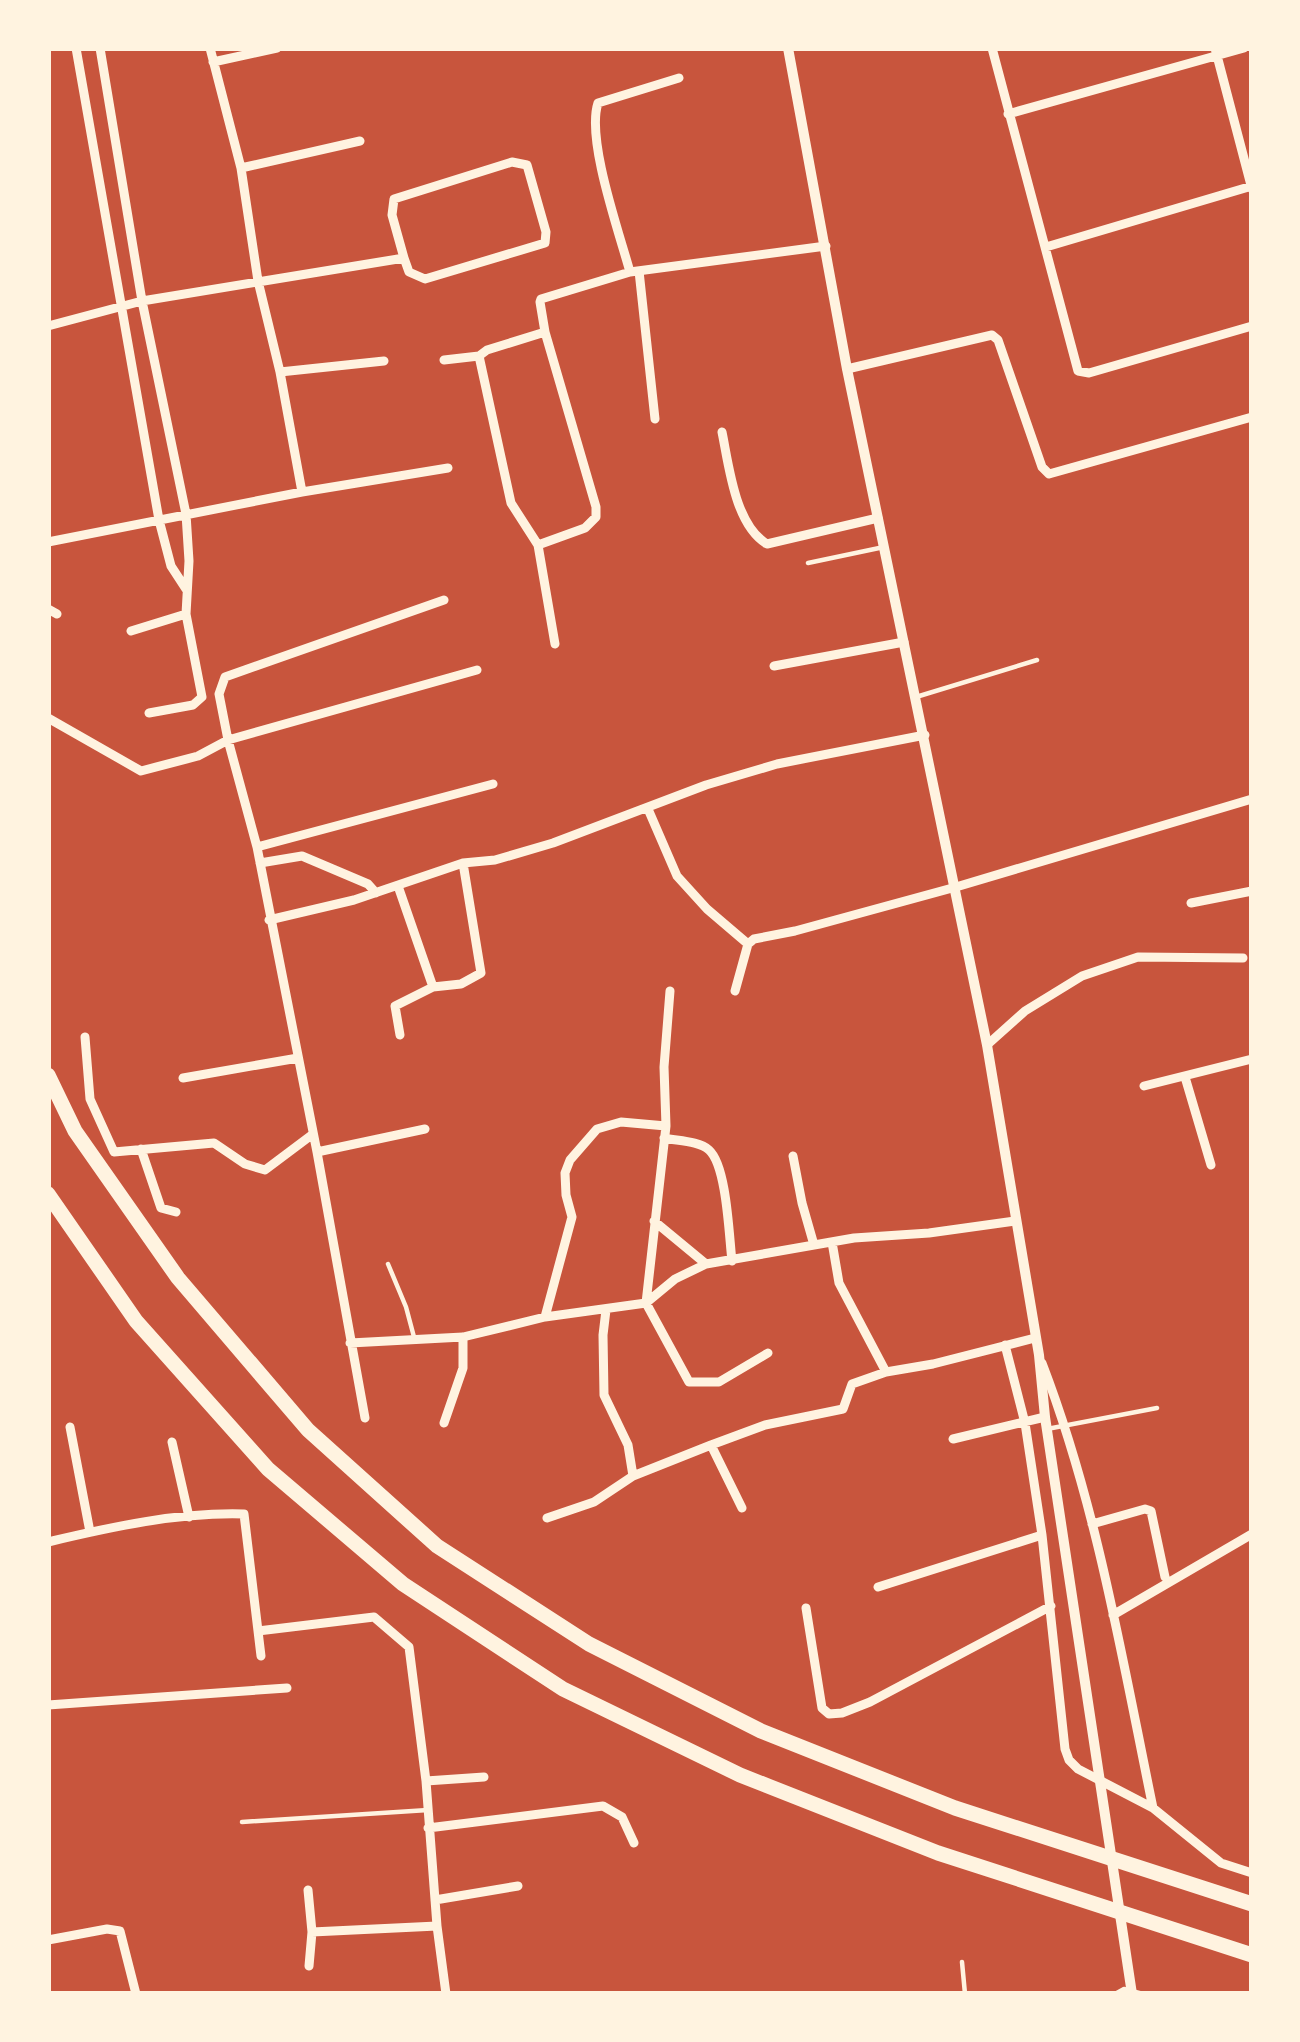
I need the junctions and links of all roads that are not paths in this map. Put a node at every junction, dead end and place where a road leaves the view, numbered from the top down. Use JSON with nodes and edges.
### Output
{"nodes":[{"id":1,"x":76,"y":48,"type":"edge"},
{"id":2,"x":100,"y":48,"type":"edge"},
{"id":3,"x":210,"y":48,"type":"edge"},
{"id":4,"x":277,"y":48,"type":"edge"},
{"id":5,"x":788,"y":48,"type":"edge"},
{"id":6,"x":992,"y":48,"type":"edge"},
{"id":7,"x":1244,"y":48,"type":"edge"},
{"id":8,"x":1216,"y":52,"type":"edge"},
{"id":9,"x":213,"y":62,"type":"junction"},
{"id":10,"x":679,"y":78,"type":"dead end"},
{"id":11,"x":1008,"y":114,"type":"junction"},
{"id":12,"x":360,"y":141,"type":"dead end"},
{"id":13,"x":241,"y":168,"type":"junction"},
{"id":14,"x":1252,"y":187,"type":"edge"},
{"id":15,"x":826,"y":246,"type":"junction"},
{"id":16,"x":1046,"y":247,"type":"junction"},
{"id":17,"x":404,"y":258,"type":"junction"},
{"id":18,"x":634,"y":271,"type":"junction"},
{"id":19,"x":258,"y":281,"type":"junction"},
{"id":20,"x":142,"y":301,"type":"junction"},
{"id":21,"x":120,"y":306,"type":"junction"},
{"id":22,"x":48,"y":326,"type":"edge"},
{"id":23,"x":1252,"y":326,"type":"edge"},
{"id":24,"x":545,"y":332,"type":"junction"},
{"id":25,"x":479,"y":356,"type":"junction"},
{"id":26,"x":444,"y":360,"type":"dead end"},
{"id":27,"x":384,"y":361,"type":"dead end"},
{"id":28,"x":848,"y":369,"type":"junction"},
{"id":29,"x":280,"y":372,"type":"junction"},
{"id":30,"x":1252,"y":417,"type":"edge"},
{"id":31,"x":655,"y":419,"type":"dead end"},
{"id":32,"x":722,"y":432,"type":"dead end"},
{"id":33,"x":448,"y":467,"type":"dead end"},
{"id":34,"x":302,"y":492,"type":"junction"},
{"id":35,"x":186,"y":514,"type":"junction"},
{"id":36,"x":878,"y":518,"type":"junction"},
{"id":37,"x":159,"y":520,"type":"junction"},
{"id":38,"x":48,"y":542,"type":"edge"},
{"id":39,"x":538,"y":545,"type":"junction"},
{"id":40,"x":884,"y":547,"type":"junction"},
{"id":41,"x":808,"y":563,"type":"dead end"},
{"id":42,"x":186,"y":589,"type":"junction"},
{"id":43,"x":444,"y":600,"type":"dead end"},
{"id":44,"x":186,"y":614,"type":"junction"},
{"id":45,"x":130,"y":631,"type":"dead end"},
{"id":46,"x":904,"y":642,"type":"junction"},
{"id":47,"x":555,"y":644,"type":"dead end"},
{"id":48,"x":1037,"y":660,"type":"dead end"},
{"id":49,"x":774,"y":666,"type":"dead end"},
{"id":50,"x":477,"y":670,"type":"dead end"},
{"id":51,"x":916,"y":697,"type":"junction"},
{"id":52,"x":148,"y":713,"type":"dead end"},
{"id":53,"x":48,"y":718,"type":"edge"},
{"id":54,"x":925,"y":735,"type":"junction"},
{"id":55,"x":228,"y":740,"type":"junction"},
{"id":56,"x":494,"y":784,"type":"dead end"},
{"id":57,"x":1252,"y":799,"type":"edge"},
{"id":58,"x":647,"y":809,"type":"junction"},
{"id":59,"x":257,"y":848,"type":"junction"},
{"id":60,"x":260,"y":863,"type":"junction"},
{"id":61,"x":463,"y":863,"type":"junction"},
{"id":62,"x":398,"y":886,"type":"junction"},
{"id":63,"x":956,"y":886,"type":"junction"},
{"id":64,"x":1252,"y":891,"type":"edge"},
{"id":65,"x":376,"y":893,"type":"junction"},
{"id":66,"x":1190,"y":903,"type":"dead end"},
{"id":67,"x":269,"y":920,"type":"junction"},
{"id":68,"x":748,"y":944,"type":"junction"},
{"id":69,"x":1243,"y":958,"type":"dead end"},
{"id":70,"x":433,"y":987,"type":"junction"},
{"id":71,"x":670,"y":991,"type":"dead end"},
{"id":72,"x":735,"y":991,"type":"dead end"},
{"id":73,"x":400,"y":1035,"type":"dead end"},
{"id":74,"x":86,"y":1037,"type":"dead end"},
{"id":75,"x":987,"y":1045,"type":"junction"},
{"id":76,"x":298,"y":1058,"type":"junction"},
{"id":77,"x":1252,"y":1059,"type":"edge"},
{"id":78,"x":48,"y":1075,"type":"edge"},
{"id":79,"x":1185,"y":1077,"type":"junction"},
{"id":80,"x":183,"y":1078,"type":"dead end"},
{"id":81,"x":1144,"y":1086,"type":"dead end"},
{"id":82,"x":425,"y":1129,"type":"dead end"},
{"id":83,"x":665,"y":1132,"type":"junction"},
{"id":84,"x":313,"y":1134,"type":"junction"},
{"id":85,"x":141,"y":1149,"type":"junction"},
{"id":86,"x":317,"y":1152,"type":"junction"},
{"id":87,"x":793,"y":1156,"type":"dead end"},
{"id":88,"x":1211,"y":1165,"type":"dead end"},
{"id":89,"x":48,"y":1194,"type":"edge"},
{"id":90,"x":176,"y":1212,"type":"dead end"},
{"id":91,"x":654,"y":1221,"type":"junction"},
{"id":92,"x":1015,"y":1221,"type":"junction"},
{"id":93,"x":832,"y":1242,"type":"junction"},
{"id":94,"x":814,"y":1245,"type":"junction"},
{"id":95,"x":732,"y":1262,"type":"junction"},
{"id":96,"x":388,"y":1264,"type":"dead end"},
{"id":97,"x":706,"y":1264,"type":"junction"},
{"id":98,"x":646,"y":1303,"type":"junction"},
{"id":99,"x":606,"y":1310,"type":"junction"},
{"id":100,"x":545,"y":1317,"type":"junction"},
{"id":101,"x":463,"y":1337,"type":"junction"},
{"id":102,"x":415,"y":1338,"type":"junction"},
{"id":103,"x":1035,"y":1338,"type":"junction"},
{"id":104,"x":350,"y":1343,"type":"junction"},
{"id":105,"x":1005,"y":1345,"type":"junction"},
{"id":106,"x":768,"y":1353,"type":"dead end"},
{"id":107,"x":1039,"y":1355,"type":"junction"},
{"id":108,"x":886,"y":1372,"type":"junction"},
{"id":109,"x":1157,"y":1408,"type":"dead end"},
{"id":110,"x":365,"y":1418,"type":"dead end"},
{"id":111,"x":1025,"y":1423,"type":"junction"},
{"id":112,"x":1046,"y":1423,"type":"junction"},
{"id":113,"x":444,"y":1424,"type":"dead end"},
{"id":114,"x":70,"y":1427,"type":"dead end"},
{"id":115,"x":1066,"y":1427,"type":"junction"},
{"id":116,"x":953,"y":1439,"type":"dead end"},
{"id":117,"x":172,"y":1442,"type":"dead end"},
{"id":118,"x":712,"y":1445,"type":"junction"},
{"id":119,"x":633,"y":1476,"type":"junction"},
{"id":120,"x":742,"y":1508,"type":"dead end"},
{"id":121,"x":189,"y":1517,"type":"junction"},
{"id":122,"x":547,"y":1518,"type":"dead end"},
{"id":123,"x":1092,"y":1524,"type":"junction"},
{"id":124,"x":90,"y":1532,"type":"junction"},
{"id":125,"x":1252,"y":1534,"type":"edge"},
{"id":126,"x":1042,"y":1535,"type":"junction"},
{"id":127,"x":48,"y":1542,"type":"edge"},
{"id":128,"x":1165,"y":1576,"type":"dead end"},
{"id":129,"x":878,"y":1587,"type":"dead end"},
{"id":130,"x":1051,"y":1606,"type":"junction"},
{"id":131,"x":806,"y":1608,"type":"dead end"},
{"id":132,"x":1113,"y":1615,"type":"junction"},
{"id":133,"x":258,"y":1631,"type":"junction"},
{"id":134,"x":261,"y":1655,"type":"dead end"},
{"id":135,"x":287,"y":1688,"type":"dead end"},
{"id":136,"x":48,"y":1705,"type":"edge"},
{"id":137,"x":484,"y":1777,"type":"dead end"},
{"id":138,"x":426,"y":1781,"type":"junction"},
{"id":139,"x":1153,"y":1808,"type":"junction"},
{"id":140,"x":428,"y":1810,"type":"junction"},
{"id":141,"x":242,"y":1822,"type":"dead end"},
{"id":142,"x":428,"y":1828,"type":"junction"},
{"id":143,"x":634,"y":1843,"type":"dead end"},
{"id":144,"x":1252,"y":1873,"type":"edge"},
{"id":145,"x":518,"y":1886,"type":"dead end"},
{"id":146,"x":308,"y":1890,"type":"dead end"},
{"id":147,"x":435,"y":1900,"type":"junction"},
{"id":148,"x":1252,"y":1904,"type":"edge"},
{"id":149,"x":437,"y":1926,"type":"junction"},
{"id":150,"x":312,"y":1932,"type":"junction"},
{"id":151,"x":48,"y":1940,"type":"edge"},
{"id":152,"x":1252,"y":1955,"type":"edge"},
{"id":153,"x":962,"y":1962,"type":"dead end"},
{"id":154,"x":309,"y":1966,"type":"dead end"},
{"id":155,"x":136,"y":1994,"type":"edge"},
{"id":156,"x":446,"y":1994,"type":"edge"},
{"id":157,"x":965,"y":1994,"type":"edge"},
{"id":158,"x":1114,"y":1994,"type":"edge"},
{"id":159,"x":1132,"y":1994,"type":"edge"},
{"id":160,"x":1143,"y":1994,"type":"edge"}],
"edges":[{"from":1,"to":21,"type":"street"},
{"from":2,"to":20,"type":"street"},
{"from":3,"to":9,"type":"street"},
{"from":4,"to":9,"type":"street"},
{"from":5,"to":15,"type":"street"},
{"from":6,"to":11,"type":"street"},
{"from":7,"to":8,"type":"street"},
{"from":8,"to":11,"type":"street"},
{"from":8,"to":14,"type":"street"},
{"from":9,"to":13,"type":"street"},
{"from":10,"to":18,"type":"street"},
{"from":11,"to":16,"type":"street"},
{"from":12,"to":13,"type":"street"},
{"from":13,"to":19,"type":"street"},
{"from":14,"to":16,"type":"street"},
{"from":15,"to":18,"type":"street"},
{"from":15,"to":28,"type":"street"},
{"from":16,"to":23,"type":"street"},
{"from":17,"to":17,"type":"street"},
{"from":17,"to":19,"type":"street"},
{"from":18,"to":24,"type":"street"},
{"from":18,"to":31,"type":"street"},
{"from":19,"to":20,"type":"street"},
{"from":19,"to":29,"type":"street"},
{"from":20,"to":21,"type":"street"},
{"from":20,"to":35,"type":"street"},
{"from":21,"to":22,"type":"street"},
{"from":21,"to":37,"type":"street"},
{"from":24,"to":25,"type":"street"},
{"from":24,"to":39,"type":"street"},
{"from":25,"to":26,"type":"street"},
{"from":25,"to":39,"type":"street"},
{"from":27,"to":29,"type":"street"},
{"from":28,"to":30,"type":"street"},
{"from":28,"to":36,"type":"street"},
{"from":29,"to":34,"type":"street"},
{"from":32,"to":36,"type":"street"},
{"from":33,"to":34,"type":"street"},
{"from":34,"to":35,"type":"street"},
{"from":35,"to":37,"type":"street"},
{"from":35,"to":42,"type":"street"},
{"from":36,"to":40,"type":"street"},
{"from":37,"to":38,"type":"street"},
{"from":37,"to":42,"type":"street"},
{"from":39,"to":47,"type":"street"},
{"from":40,"to":41,"type":"lane"},
{"from":40,"to":46,"type":"street"},
{"from":42,"to":44,"type":"street"},
{"from":43,"to":55,"type":"street"},
{"from":44,"to":45,"type":"street"},
{"from":44,"to":52,"type":"street"},
{"from":46,"to":49,"type":"street"},
{"from":46,"to":51,"type":"street"},
{"from":48,"to":51,"type":"lane"},
{"from":50,"to":55,"type":"street"},
{"from":51,"to":54,"type":"street"},
{"from":53,"to":55,"type":"street"},
{"from":54,"to":58,"type":"street"},
{"from":54,"to":63,"type":"street"},
{"from":55,"to":59,"type":"street"},
{"from":56,"to":59,"type":"street"},
{"from":57,"to":63,"type":"street"},
{"from":58,"to":61,"type":"street"},
{"from":58,"to":68,"type":"street"},
{"from":59,"to":60,"type":"street"},
{"from":60,"to":65,"type":"street"},
{"from":60,"to":67,"type":"street"},
{"from":61,"to":62,"type":"street"},
{"from":61,"to":70,"type":"street"},
{"from":62,"to":65,"type":"street"},
{"from":62,"to":70,"type":"street"},
{"from":63,"to":68,"type":"street"},
{"from":63,"to":75,"type":"street"},
{"from":64,"to":66,"type":"street"},
{"from":65,"to":67,"type":"street"},
{"from":67,"to":76,"type":"street"},
{"from":68,"to":72,"type":"street"},
{"from":69,"to":75,"type":"street"},
{"from":70,"to":73,"type":"street"},
{"from":71,"to":83,"type":"street"},
{"from":74,"to":85,"type":"street"},
{"from":75,"to":92,"type":"street"},
{"from":76,"to":80,"type":"street"},
{"from":76,"to":84,"type":"street"},
{"from":77,"to":79,"type":"street"},
{"from":78,"to":148,"type":"highway"},
{"from":79,"to":81,"type":"street"},
{"from":79,"to":88,"type":"street"},
{"from":82,"to":86,"type":"street"},
{"from":83,"to":91,"type":"street"},
{"from":83,"to":95,"type":"street"},
{"from":83,"to":100,"type":"street"},
{"from":84,"to":85,"type":"street"},
{"from":84,"to":86,"type":"street"},
{"from":85,"to":90,"type":"street"},
{"from":86,"to":104,"type":"street"},
{"from":87,"to":94,"type":"street"},
{"from":89,"to":152,"type":"highway"},
{"from":91,"to":97,"type":"street"},
{"from":91,"to":98,"type":"street"},
{"from":92,"to":93,"type":"street"},
{"from":92,"to":103,"type":"street"},
{"from":93,"to":94,"type":"street"},
{"from":93,"to":108,"type":"street"},
{"from":94,"to":95,"type":"street"},
{"from":95,"to":97,"type":"street"},
{"from":96,"to":102,"type":"lane"},
{"from":97,"to":98,"type":"street"},
{"from":98,"to":99,"type":"street"},
{"from":98,"to":106,"type":"street"},
{"from":99,"to":100,"type":"street"},
{"from":99,"to":119,"type":"street"},
{"from":100,"to":101,"type":"street"},
{"from":101,"to":102,"type":"street"},
{"from":101,"to":113,"type":"street"},
{"from":102,"to":104,"type":"street"},
{"from":103,"to":105,"type":"street"},
{"from":103,"to":107,"type":"street"},
{"from":104,"to":110,"type":"street"},
{"from":105,"to":108,"type":"street"},
{"from":105,"to":111,"type":"street"},
{"from":107,"to":112,"type":"street"},
{"from":107,"to":115,"type":"street"},
{"from":108,"to":118,"type":"street"},
{"from":109,"to":115,"type":"lane"},
{"from":111,"to":112,"type":"street"},
{"from":111,"to":116,"type":"street"},
{"from":111,"to":126,"type":"street"},
{"from":112,"to":115,"type":"lane"},
{"from":112,"to":159,"type":"street"},
{"from":114,"to":124,"type":"street"},
{"from":115,"to":123,"type":"street"},
{"from":117,"to":121,"type":"street"},
{"from":118,"to":119,"type":"street"},
{"from":118,"to":120,"type":"street"},
{"from":119,"to":122,"type":"street"},
{"from":121,"to":124,"type":"street"},
{"from":121,"to":133,"type":"street"},
{"from":123,"to":128,"type":"street"},
{"from":123,"to":132,"type":"street"},
{"from":124,"to":127,"type":"street"},
{"from":125,"to":132,"type":"street"},
{"from":126,"to":129,"type":"street"},
{"from":126,"to":130,"type":"street"},
{"from":130,"to":131,"type":"street"},
{"from":130,"to":139,"type":"street"},
{"from":132,"to":139,"type":"street"},
{"from":133,"to":134,"type":"street"},
{"from":133,"to":138,"type":"street"},
{"from":135,"to":136,"type":"street"},
{"from":137,"to":138,"type":"street"},
{"from":138,"to":140,"type":"street"},
{"from":139,"to":144,"type":"street"},
{"from":140,"to":141,"type":"lane"},
{"from":140,"to":142,"type":"street"},
{"from":142,"to":143,"type":"street"},
{"from":142,"to":147,"type":"street"},
{"from":145,"to":147,"type":"street"},
{"from":146,"to":150,"type":"street"},
{"from":147,"to":149,"type":"street"},
{"from":149,"to":150,"type":"street"},
{"from":149,"to":156,"type":"street"},
{"from":150,"to":154,"type":"street"},
{"from":151,"to":155,"type":"street"},
{"from":153,"to":157,"type":"lane"},
{"from":158,"to":160,"type":"lane"}]}
